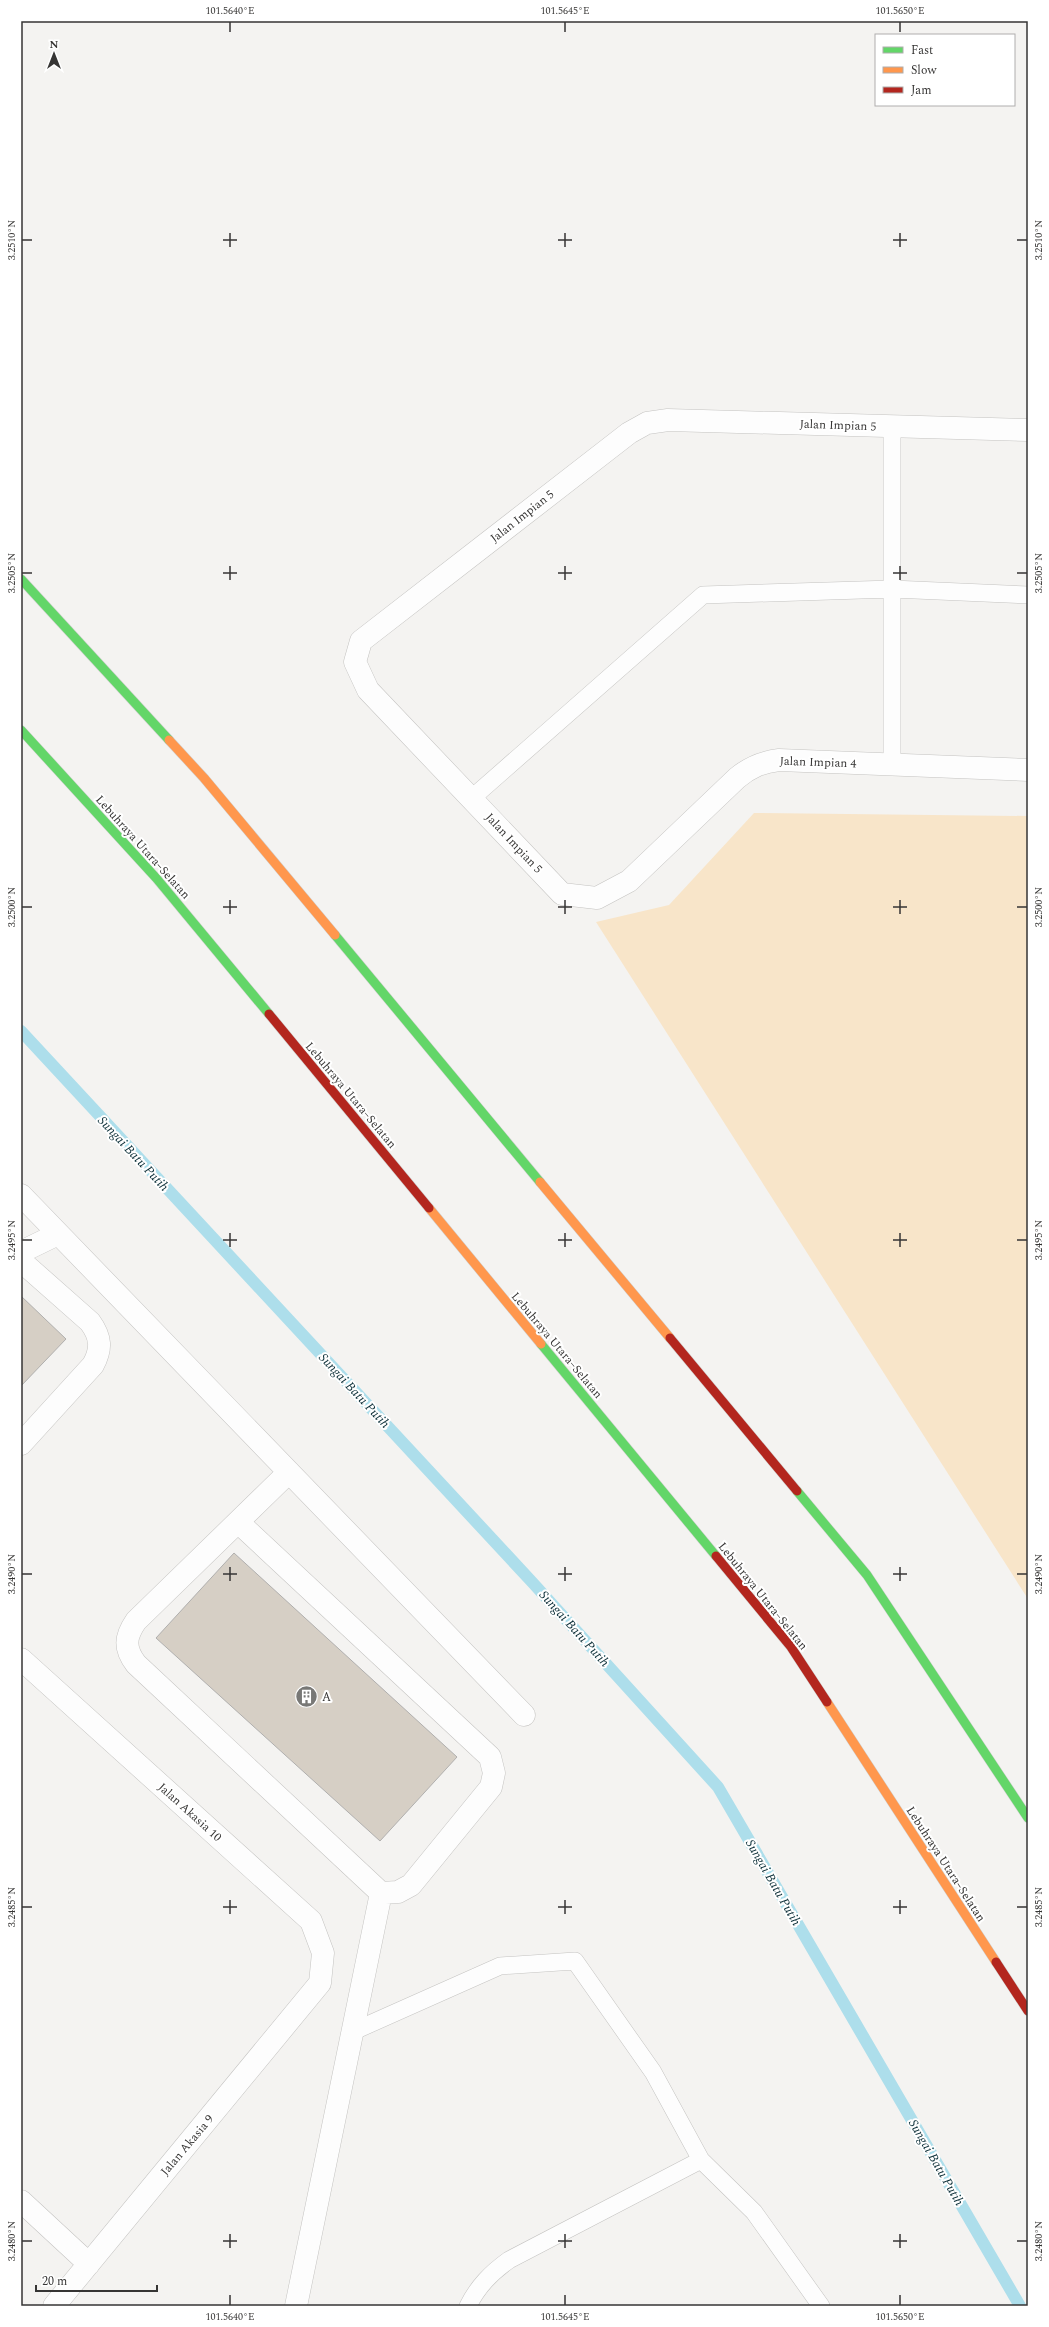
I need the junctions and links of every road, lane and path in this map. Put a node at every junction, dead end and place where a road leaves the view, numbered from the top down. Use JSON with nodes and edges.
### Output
{"nodes":[{"id":1,"x":892,"y":426,"type":"junction"},
{"id":2,"x":1028,"y":430,"type":"edge"},
{"id":3,"x":21,"y":579,"type":"edge"},
{"id":4,"x":892,"y":590,"type":"junction"},
{"id":5,"x":1028,"y":595,"type":"edge"},
{"id":6,"x":21,"y":730,"type":"edge"},
{"id":7,"x":892,"y":765,"type":"junction"},
{"id":8,"x":1028,"y":770,"type":"edge"},
{"id":9,"x":472,"y":798,"type":"junction"},
{"id":10,"x":562,"y":894,"type":"joint"},
{"id":11,"x":21,"y":1195,"type":"edge"},
{"id":12,"x":58,"y":1234,"type":"junction"},
{"id":13,"x":21,"y":1252,"type":"edge"},
{"id":14,"x":21,"y":1261,"type":"edge"},
{"id":15,"x":21,"y":1444,"type":"edge"},
{"id":16,"x":289,"y":1472,"type":"junction"},
{"id":17,"x":238,"y":1522,"type":"junction"},
{"id":18,"x":21,"y":1659,"type":"edge"},
{"id":19,"x":524,"y":1715,"type":"dead end"},
{"id":20,"x":1028,"y":1818,"type":"edge"},
{"id":21,"x":381,"y":1893,"type":"junction"},
{"id":22,"x":320,"y":1984,"type":"joint"},
{"id":23,"x":1028,"y":2011,"type":"edge"},
{"id":24,"x":354,"y":2031,"type":"junction"},
{"id":25,"x":701,"y":2160,"type":"junction"},
{"id":26,"x":21,"y":2201,"type":"edge"},
{"id":27,"x":89,"y":2264,"type":"junction"},
{"id":28,"x":54,"y":2306,"type":"edge"},
{"id":29,"x":296,"y":2306,"type":"edge"},
{"id":30,"x":468,"y":2306,"type":"edge"},
{"id":31,"x":821,"y":2306,"type":"edge"}],
"edges":[{"from":1,"to":2,"type":"street","name":"Jalan Impian 5"},
{"from":1,"to":4,"type":"lane"},
{"from":1,"to":9,"type":"street","name":"Jalan Impian 5"},
{"from":3,"to":20,"type":"highway"},
{"from":4,"to":5,"type":"lane"},
{"from":4,"to":7,"type":"lane"},
{"from":4,"to":9,"type":"lane"},
{"from":6,"to":23,"type":"highway","name":"Lebuhraya Utara–Selatan"},
{"from":7,"to":8,"type":"street","name":"Jalan Impian 4"},
{"from":7,"to":10,"type":"street","name":"Jalan Impian 4"},
{"from":9,"to":10,"type":"street","name":"Jalan Impian 5"},
{"from":11,"to":12,"type":"street"},
{"from":12,"to":13,"type":"street"},
{"from":12,"to":16,"type":"street"},
{"from":14,"to":15,"type":"street"},
{"from":16,"to":17,"type":"street"},
{"from":16,"to":19,"type":"street"},
{"from":17,"to":21,"type":"street"},
{"from":17,"to":21,"type":"street"},
{"from":18,"to":22,"type":"street","name":"Jalan Akasia 10"},
{"from":21,"to":24,"type":"street"},
{"from":22,"to":27,"type":"street","name":"Jalan Akasia 9"},
{"from":24,"to":25,"type":"lane"},
{"from":24,"to":29,"type":"street"},
{"from":25,"to":30,"type":"lane"},
{"from":25,"to":31,"type":"lane"},
{"from":26,"to":27,"type":"street"},
{"from":27,"to":28,"type":"street","name":"Jalan Akasia 9"}]}
